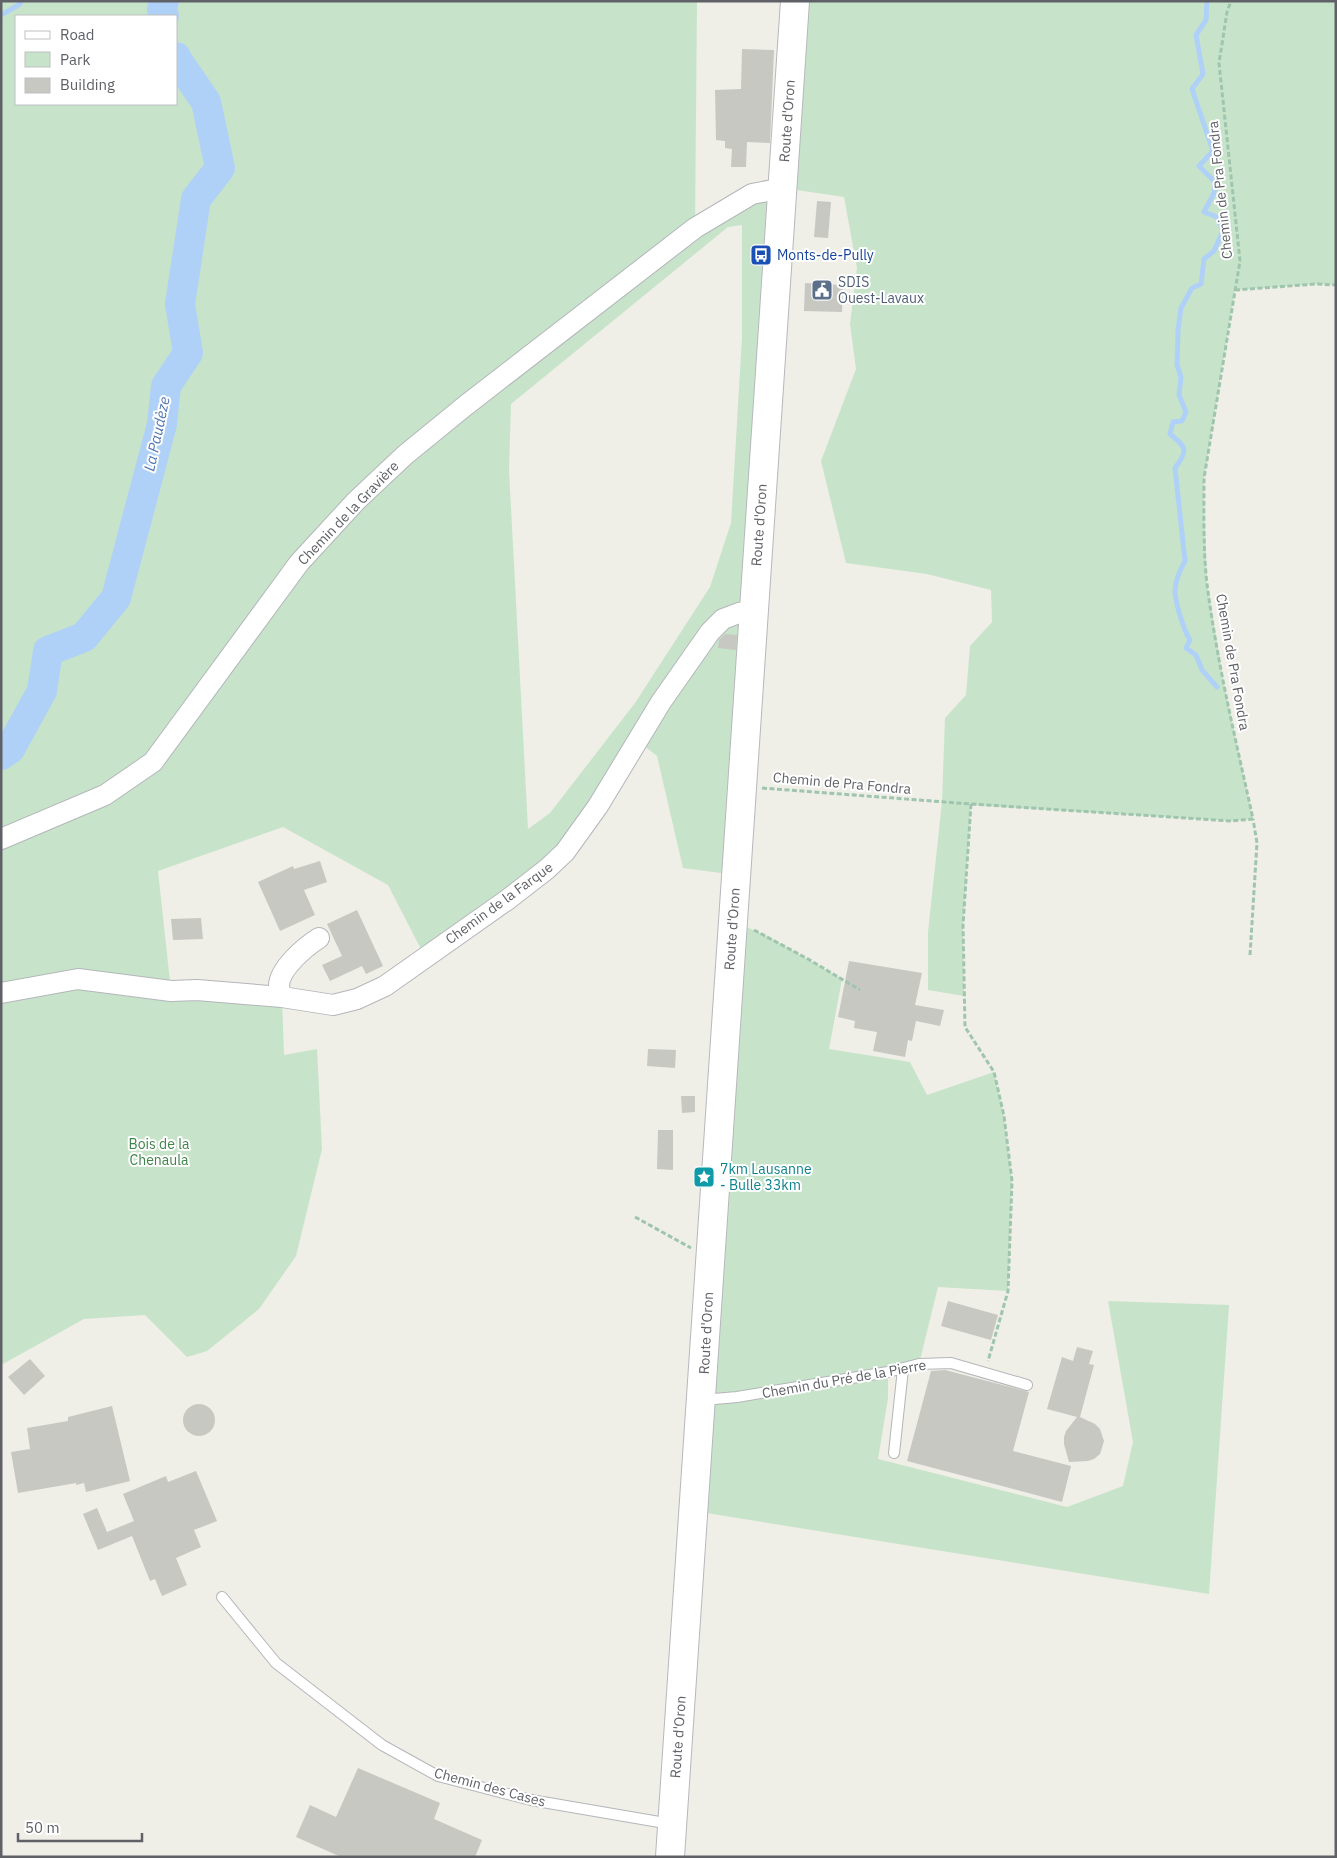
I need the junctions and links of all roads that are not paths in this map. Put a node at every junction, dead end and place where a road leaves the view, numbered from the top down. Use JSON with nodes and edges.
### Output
{"nodes":[{"id":1,"x":795,"y":1,"type":"edge"},
{"id":2,"x":783,"y":188,"type":"junction"},
{"id":3,"x":754,"y":611,"type":"junction"},
{"id":4,"x":1,"y":839,"type":"edge"},
{"id":5,"x":319,"y":938,"type":"dead end"},
{"id":6,"x":1,"y":993,"type":"edge"},
{"id":7,"x":282,"y":997,"type":"junction"},
{"id":8,"x":903,"y":1369,"type":"junction"},
{"id":9,"x":1027,"y":1385,"type":"dead end"},
{"id":10,"x":702,"y":1400,"type":"junction"},
{"id":11,"x":894,"y":1453,"type":"dead end"},
{"id":12,"x":222,"y":1597,"type":"dead end"},
{"id":13,"x":672,"y":1824,"type":"junction"},
{"id":14,"x":670,"y":1857,"type":"edge"}],
"edges":[{"from":1,"to":2,"type":"main road","name":"Route d'Oron"},
{"from":2,"to":3,"type":"main road","name":"Route d'Oron"},
{"from":2,"to":4,"type":"street","name":"Chemin de la Gravière"},
{"from":3,"to":7,"type":"street","name":"Chemin de la Farque"},
{"from":3,"to":10,"type":"main road","name":"Route d'Oron"},
{"from":5,"to":7,"type":"street"},
{"from":6,"to":7,"type":"street","name":"Chemin de la Farque"},
{"from":8,"to":9,"type":"lane","name":"Chemin du Pré de la Pierre"},
{"from":8,"to":10,"type":"lane","name":"Chemin du Pré de la Pierre"},
{"from":8,"to":11,"type":"lane"},
{"from":10,"to":13,"type":"main road","name":"Route d'Oron"},
{"from":12,"to":13,"type":"lane","name":"Chemin des Cases"},
{"from":13,"to":14,"type":"main road","name":"Route d'Oron"}]}
